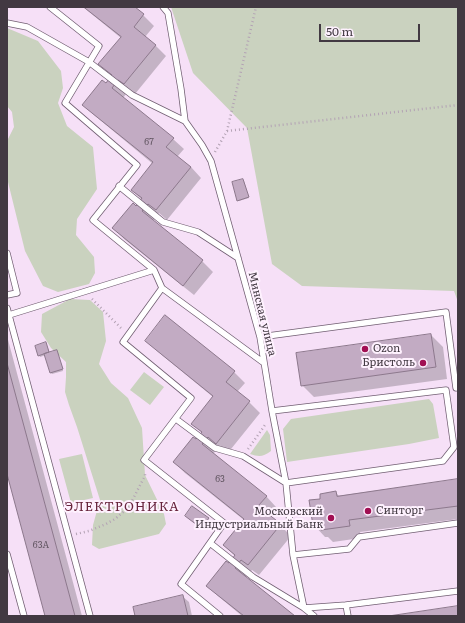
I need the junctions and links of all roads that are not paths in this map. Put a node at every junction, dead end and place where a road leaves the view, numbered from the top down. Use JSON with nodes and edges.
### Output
{"nodes":[{"id":1,"x":50,"y":7,"type":"edge"},
{"id":2,"x":163,"y":7,"type":"edge"},
{"id":3,"x":7,"y":23,"type":"edge"},
{"id":4,"x":89,"y":62,"type":"junction"},
{"id":5,"x":185,"y":121,"type":"junction"},
{"id":6,"x":119,"y":186,"type":"junction"},
{"id":7,"x":7,"y":254,"type":"edge"},
{"id":8,"x":238,"y":258,"type":"junction"},
{"id":9,"x":154,"y":270,"type":"junction"},
{"id":10,"x":162,"y":288,"type":"junction"},
{"id":11,"x":7,"y":295,"type":"edge"},
{"id":12,"x":7,"y":308,"type":"edge"},
{"id":13,"x":9,"y":314,"type":"junction"},
{"id":14,"x":260,"y":337,"type":"junction"},
{"id":15,"x":264,"y":362,"type":"junction"},
{"id":16,"x":457,"y":388,"type":"edge"},
{"id":17,"x":446,"y":390,"type":"junction"},
{"id":18,"x":272,"y":413,"type":"junction"},
{"id":19,"x":176,"y":418,"type":"junction"},
{"id":20,"x":286,"y":483,"type":"junction"},
{"id":21,"x":458,"y":523,"type":"edge"},
{"id":22,"x":210,"y":543,"type":"junction"},
{"id":23,"x":7,"y":554,"type":"edge"},
{"id":24,"x":293,"y":555,"type":"junction"},
{"id":25,"x":458,"y":591,"type":"edge"},
{"id":26,"x":346,"y":605,"type":"junction"},
{"id":27,"x":304,"y":608,"type":"junction"},
{"id":28,"x":24,"y":616,"type":"edge"},
{"id":29,"x":90,"y":616,"type":"edge"},
{"id":30,"x":220,"y":616,"type":"edge"},
{"id":31,"x":314,"y":616,"type":"edge"},
{"id":32,"x":348,"y":616,"type":"edge"}],
"edges":[{"from":1,"to":4,"type":"lane"},
{"from":2,"to":5,"type":"lane","name":"Минская улица"},
{"from":3,"to":4,"type":"lane"},
{"from":4,"to":5,"type":"lane"},
{"from":4,"to":6,"type":"lane"},
{"from":5,"to":8,"type":"lane","name":"Минская улица"},
{"from":6,"to":8,"type":"lane"},
{"from":6,"to":9,"type":"lane"},
{"from":7,"to":11,"type":"lane"},
{"from":8,"to":14,"type":"lane","name":"Минская улица"},
{"from":9,"to":10,"type":"lane"},
{"from":9,"to":13,"type":"lane"},
{"from":10,"to":15,"type":"lane"},
{"from":10,"to":19,"type":"lane"},
{"from":12,"to":13,"type":"lane"},
{"from":13,"to":29,"type":"lane"},
{"from":14,"to":15,"type":"lane","name":"Минская улица"},
{"from":14,"to":16,"type":"lane"},
{"from":15,"to":18,"type":"lane","name":"Минская улица"},
{"from":16,"to":17,"type":"lane"},
{"from":17,"to":18,"type":"lane"},
{"from":17,"to":20,"type":"lane"},
{"from":18,"to":20,"type":"lane","name":"Минская улица"},
{"from":19,"to":20,"type":"lane"},
{"from":19,"to":22,"type":"lane"},
{"from":20,"to":24,"type":"lane","name":"Минская улица"},
{"from":21,"to":24,"type":"lane"},
{"from":22,"to":27,"type":"lane"},
{"from":22,"to":30,"type":"lane"},
{"from":23,"to":28,"type":"lane"},
{"from":24,"to":27,"type":"lane","name":"Минская улица"},
{"from":25,"to":26,"type":"lane"},
{"from":26,"to":27,"type":"lane"},
{"from":26,"to":32,"type":"lane"},
{"from":27,"to":31,"type":"lane"}]}
